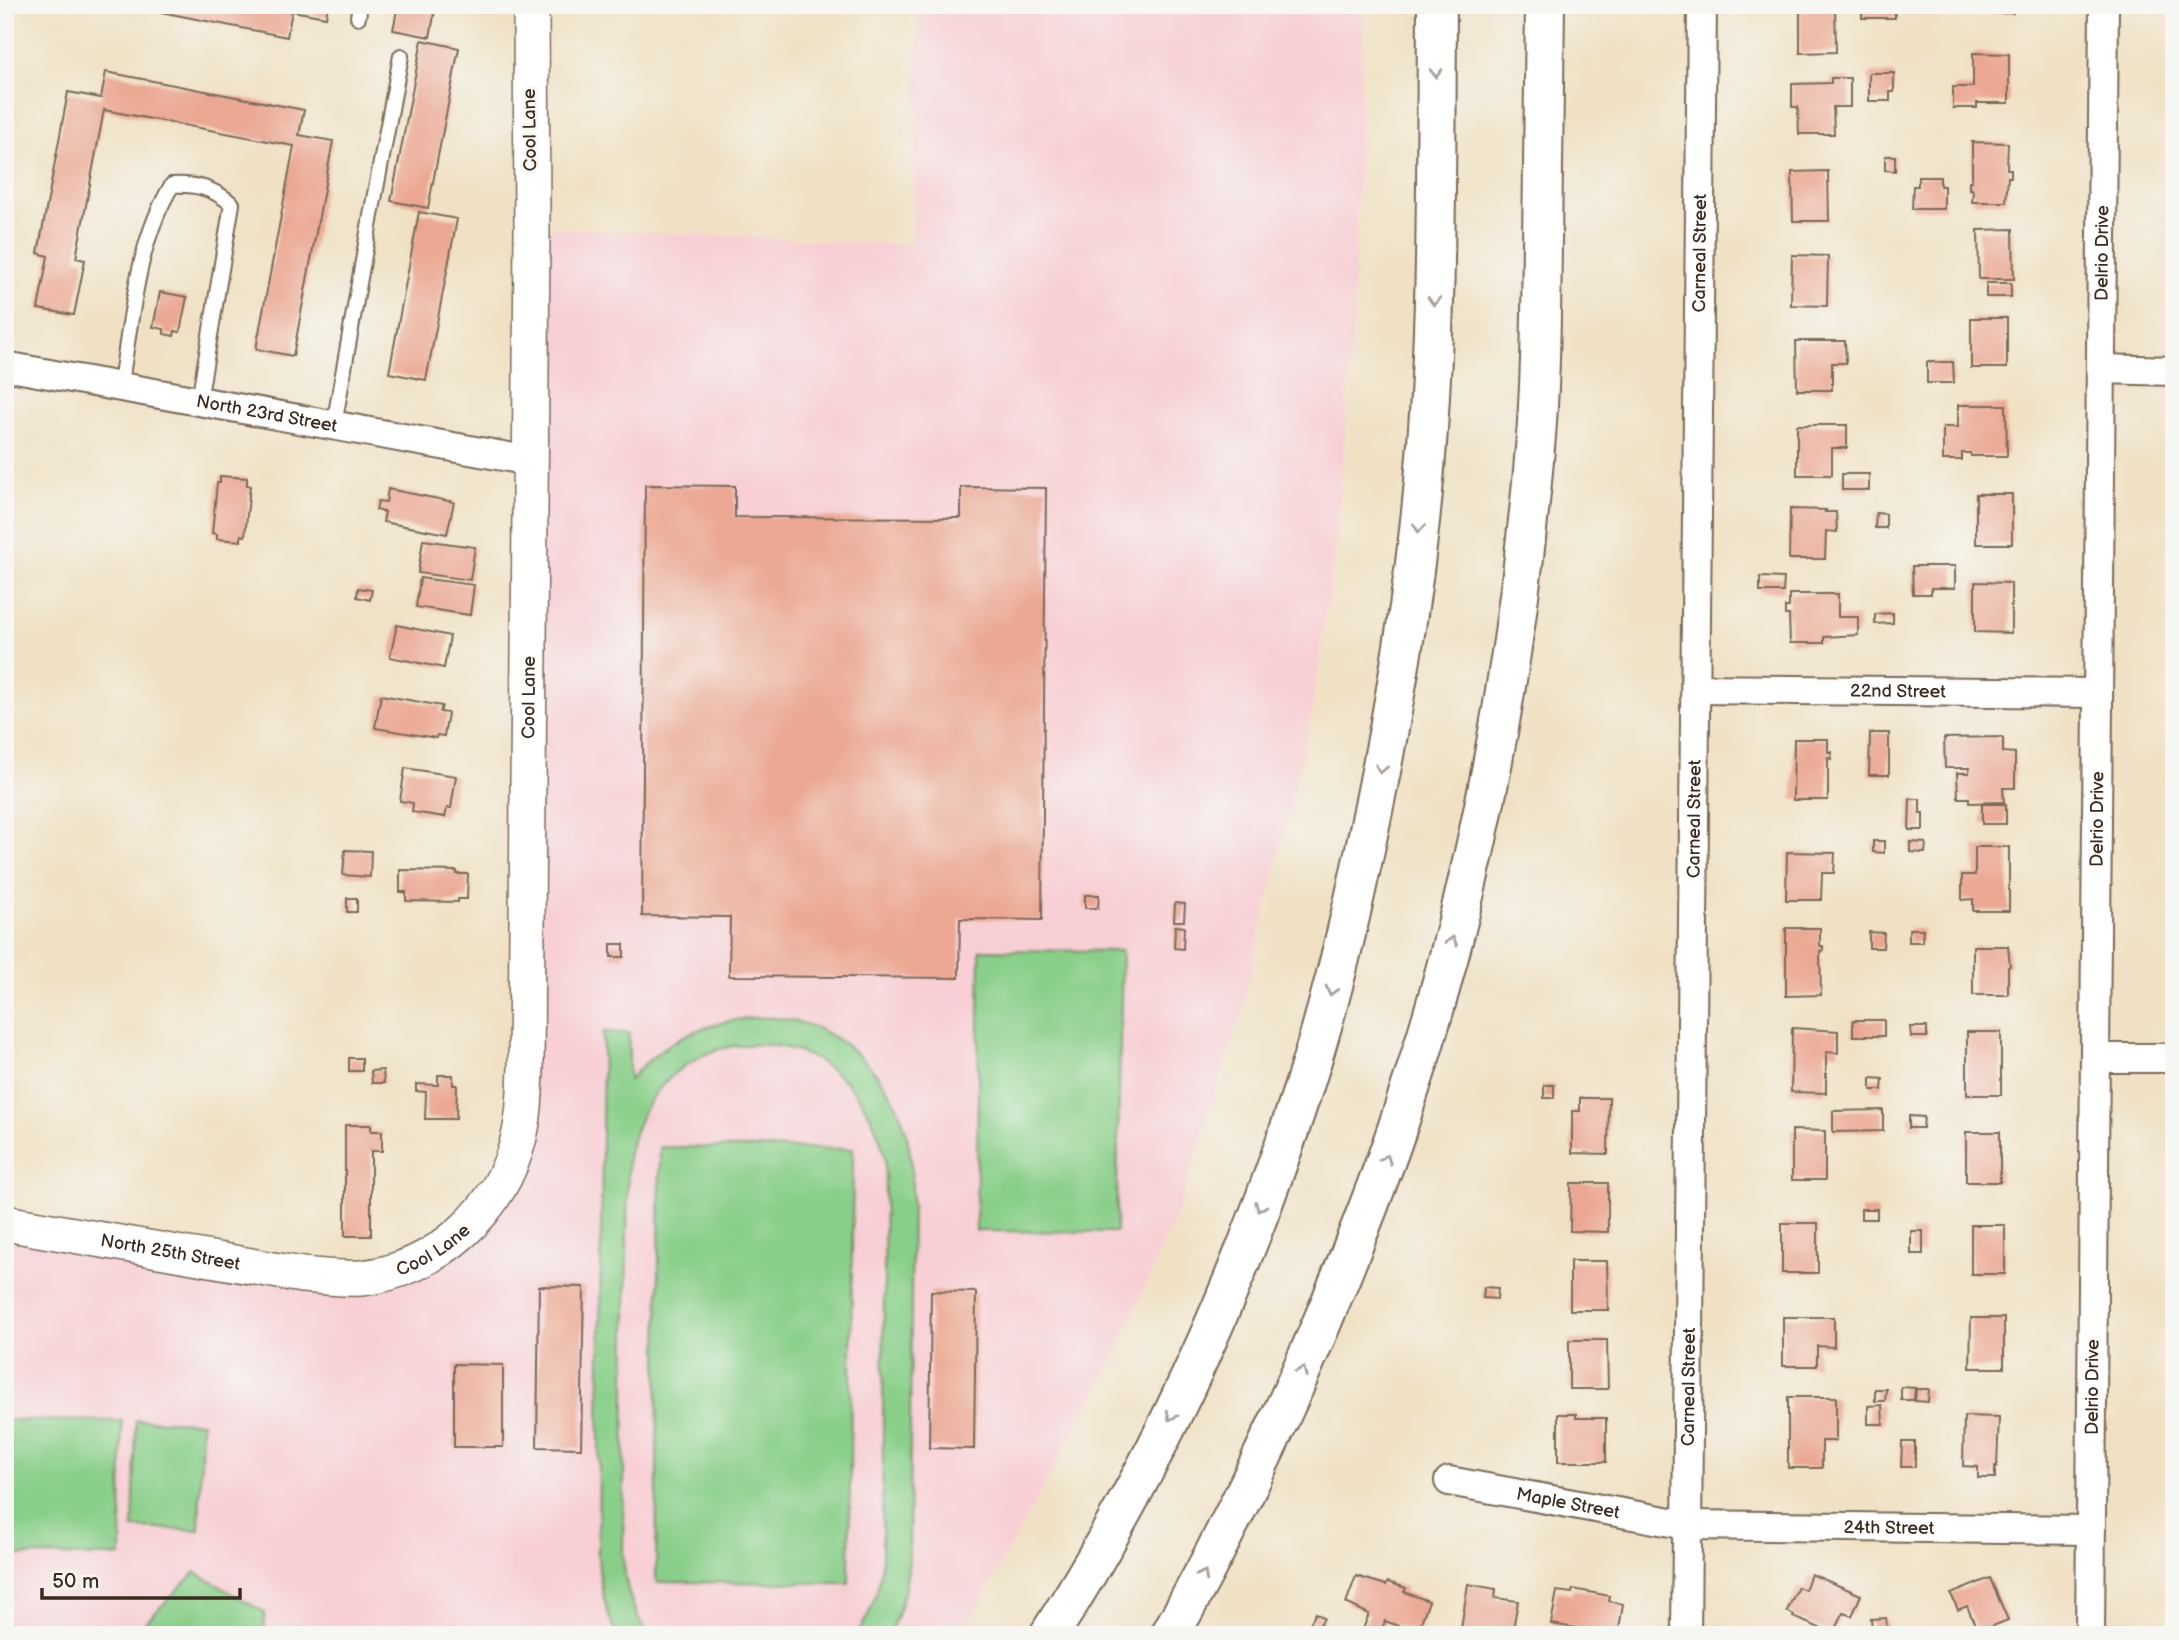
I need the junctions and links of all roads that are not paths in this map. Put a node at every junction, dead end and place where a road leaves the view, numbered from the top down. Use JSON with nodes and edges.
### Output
{"nodes":[{"id":1,"x":530,"y":5,"type":"edge"},
{"id":2,"x":1437,"y":5,"type":"edge"},
{"id":3,"x":1545,"y":5,"type":"edge"},
{"id":4,"x":1702,"y":5,"type":"edge"},
{"id":5,"x":2104,"y":5,"type":"edge"},
{"id":6,"x":401,"y":56,"type":"dead end"},
{"id":7,"x":5,"y":366,"type":"edge"},
{"id":8,"x":2101,"y":369,"type":"junction"},
{"id":9,"x":2174,"y":371,"type":"edge"},
{"id":10,"x":120,"y":387,"type":"junction"},
{"id":11,"x":199,"y":401,"type":"junction"},
{"id":12,"x":334,"y":425,"type":"junction"},
{"id":13,"x":530,"y":461,"type":"junction"},
{"id":14,"x":1697,"y":689,"type":"junction"},
{"id":15,"x":2098,"y":693,"type":"junction"},
{"id":16,"x":2095,"y":1058,"type":"junction"},
{"id":17,"x":2174,"y":1059,"type":"edge"},
{"id":18,"x":5,"y":1223,"type":"edge"},
{"id":19,"x":335,"y":1279,"type":"joint"},
{"id":20,"x":1449,"y":1481,"type":"dead end"},
{"id":21,"x":1687,"y":1525,"type":"junction"},
{"id":22,"x":2090,"y":1530,"type":"junction"},
{"id":23,"x":1049,"y":1635,"type":"edge"},
{"id":24,"x":1170,"y":1635,"type":"edge"},
{"id":25,"x":1686,"y":1635,"type":"edge"},
{"id":26,"x":2090,"y":1635,"type":"edge"}],
"edges":[{"from":1,"to":13,"type":"street","name":"Cool Lane"},
{"from":2,"to":23,"type":"highway","one_way":true},
{"from":24,"to":3,"type":"highway","one_way":true},
{"from":4,"to":14,"type":"street","name":"Carneal Street"},
{"from":5,"to":8,"type":"street","name":"Delrio Drive"},
{"from":6,"to":12,"type":"lane"},
{"from":7,"to":10,"type":"street","name":"North 23rd Street"},
{"from":8,"to":9,"type":"street"},
{"from":8,"to":15,"type":"street","name":"Delrio Drive"},
{"from":10,"to":11,"type":"street","name":"North 23rd Street"},
{"from":10,"to":11,"type":"lane"},
{"from":11,"to":12,"type":"street","name":"North 23rd Street"},
{"from":12,"to":13,"type":"street","name":"North 23rd Street"},
{"from":13,"to":19,"type":"street","name":"Cool Lane"},
{"from":14,"to":15,"type":"street","name":"22nd Street"},
{"from":14,"to":21,"type":"street","name":"Carneal Street"},
{"from":15,"to":16,"type":"street","name":"Delrio Drive"},
{"from":16,"to":17,"type":"street"},
{"from":16,"to":22,"type":"street","name":"Delrio Drive"},
{"from":18,"to":19,"type":"street","name":"North 25th Street"},
{"from":20,"to":21,"type":"street","name":"Maple Street"},
{"from":21,"to":22,"type":"street","name":"24th Street"},
{"from":21,"to":25,"type":"street","name":"Carneal Street"},
{"from":22,"to":26,"type":"street","name":"Delrio Drive"}]}
